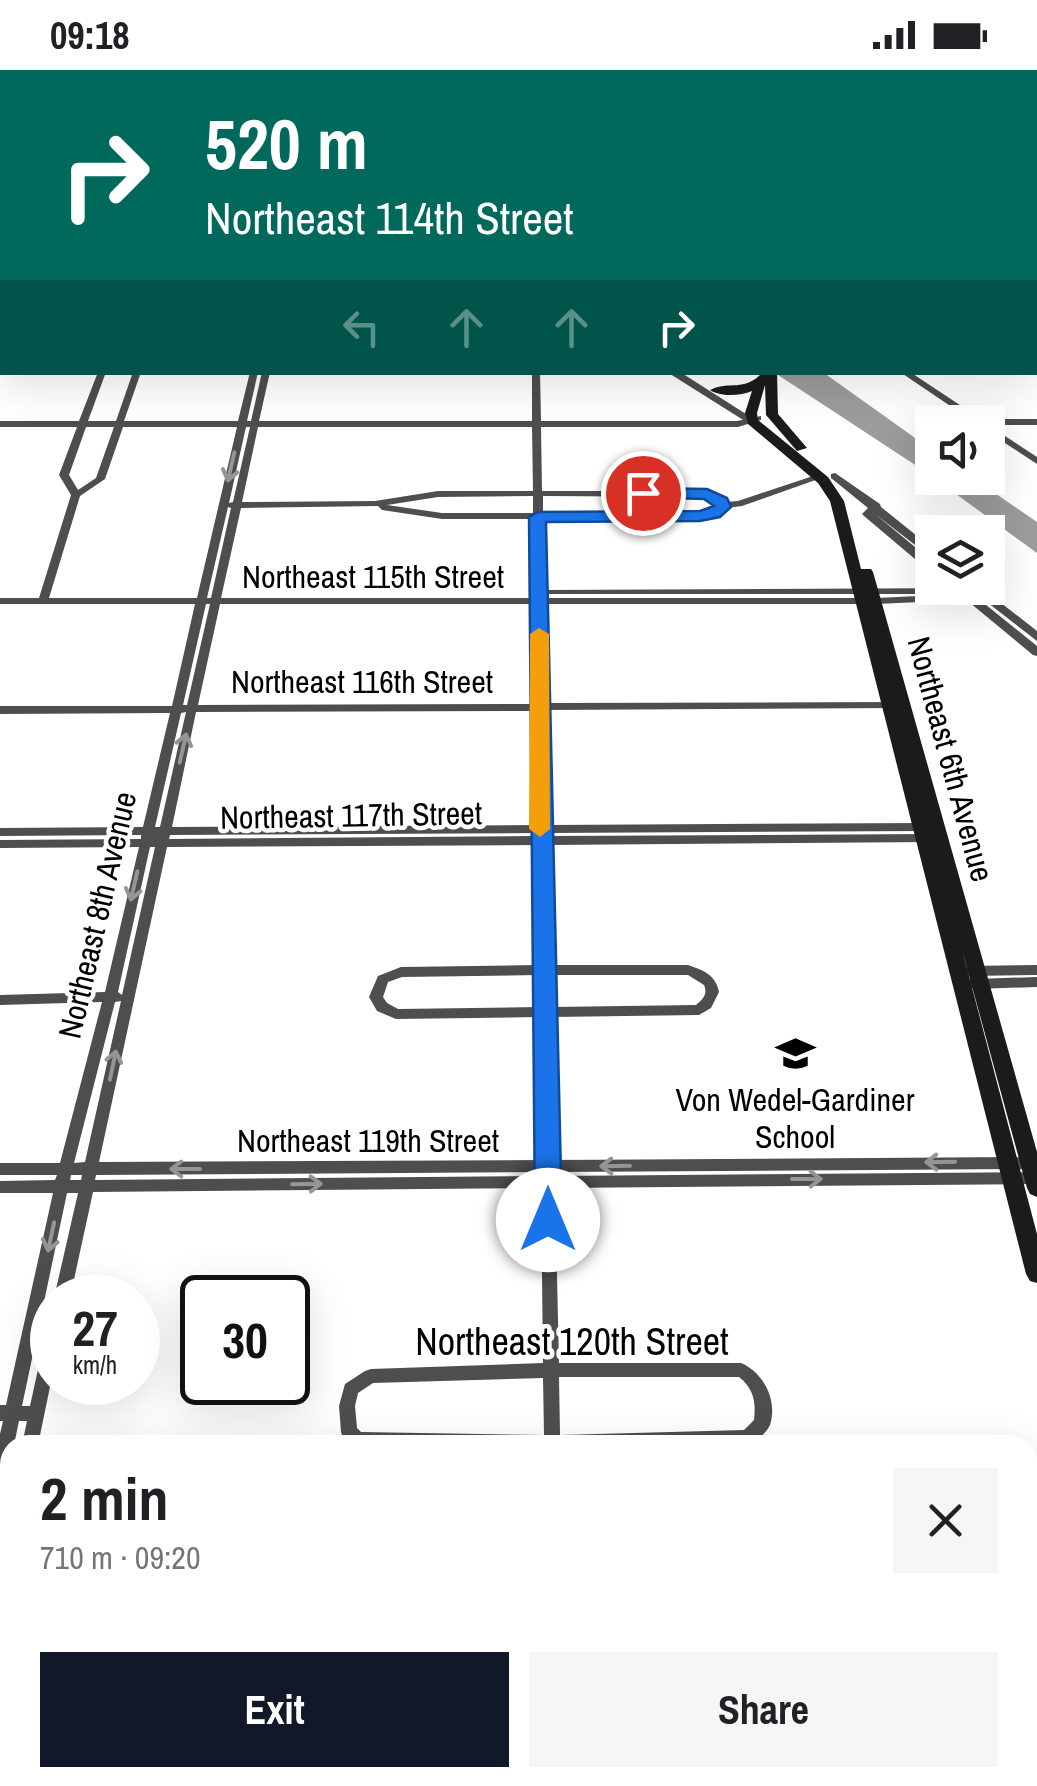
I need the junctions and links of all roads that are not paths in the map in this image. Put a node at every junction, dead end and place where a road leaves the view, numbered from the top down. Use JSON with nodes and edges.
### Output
{"nodes":[{"id":1,"x":101,"y":375,"type":"edge"},
{"id":2,"x":136,"y":375,"type":"edge"},
{"id":3,"x":259,"y":375,"type":"edge"},
{"id":4,"x":536,"y":375,"type":"edge"},
{"id":5,"x":676,"y":375,"type":"edge"},
{"id":6,"x":694,"y":375,"type":"edge"},
{"id":7,"x":768,"y":375,"type":"edge"},
{"id":8,"x":772,"y":375,"type":"edge"},
{"id":9,"x":908,"y":375,"type":"edge"},
{"id":10,"x":760,"y":383,"type":"junction"},
{"id":11,"x":716,"y":390,"type":"junction"},
{"id":12,"x":954,"y":405,"type":"edge"},
{"id":13,"x":723,"y":406,"type":"junction"},
{"id":14,"x":770,"y":406,"type":"junction"},
{"id":15,"x":716,"y":417,"type":"junction"},
{"id":16,"x":751,"y":417,"type":"junction"},
{"id":17,"x":0,"y":421,"type":"edge"},
{"id":18,"x":83,"y":421,"type":"junction"},
{"id":19,"x":122,"y":421,"type":"junction"},
{"id":20,"x":249,"y":421,"type":"junction"},
{"id":21,"x":535,"y":421,"type":"junction"},
{"id":22,"x":1005,"y":422,"type":"edge"},
{"id":23,"x":1037,"y":422,"type":"edge"},
{"id":24,"x":778,"y":424,"type":"junction"},
{"id":25,"x":1005,"y":439,"type":"edge"},
{"id":26,"x":1037,"y":461,"type":"edge"},
{"id":27,"x":829,"y":481,"type":"junction"},
{"id":28,"x":537,"y":493,"type":"junction"},
{"id":29,"x":76,"y":495,"type":"junction"},
{"id":30,"x":375,"y":504,"type":"junction"},
{"id":31,"x":223,"y":505,"type":"junction"},
{"id":32,"x":238,"y":505,"type":"junction"},
{"id":33,"x":723,"y":505,"type":"junction"},
{"id":34,"x":876,"y":506,"type":"junction"},
{"id":35,"x":538,"y":517,"type":"junction"},
{"id":36,"x":915,"y":539,"type":"edge"},
{"id":37,"x":915,"y":552,"type":"edge"},
{"id":38,"x":0,"y":594,"type":"edge"},
{"id":39,"x":915,"y":594,"type":"edge"},
{"id":40,"x":539,"y":596,"type":"junction"},
{"id":41,"x":868,"y":596,"type":"junction"},
{"id":42,"x":44,"y":597,"type":"junction"},
{"id":43,"x":202,"y":597,"type":"junction"},
{"id":44,"x":218,"y":597,"type":"junction"},
{"id":45,"x":0,"y":602,"type":"edge"},
{"id":46,"x":986,"y":605,"type":"edge"},
{"id":47,"x":991,"y":605,"type":"edge"},
{"id":48,"x":1037,"y":637,"type":"edge"},
{"id":49,"x":1037,"y":652,"type":"edge"},
{"id":50,"x":540,"y":705,"type":"junction"},
{"id":51,"x":897,"y":705,"type":"junction"},
{"id":52,"x":177,"y":706,"type":"junction"},
{"id":53,"x":192,"y":706,"type":"junction"},
{"id":54,"x":0,"y":710,"type":"edge"},
{"id":55,"x":0,"y":832,"type":"edge"},
{"id":56,"x":931,"y":832,"type":"junction"},
{"id":57,"x":540,"y":835,"type":"junction"},
{"id":58,"x":163,"y":838,"type":"junction"},
{"id":59,"x":145,"y":839,"type":"junction"},
{"id":60,"x":0,"y":844,"type":"edge"},
{"id":61,"x":545,"y":970,"type":"junction"},
{"id":62,"x":1037,"y":970,"type":"edge"},
{"id":63,"x":960,"y":977,"type":"junction"},
{"id":64,"x":980,"y":977,"type":"junction"},
{"id":65,"x":1037,"y":982,"type":"edge"},
{"id":66,"x":4,"y":996,"type":"edge"},
{"id":67,"x":110,"y":996,"type":"junction"},
{"id":68,"x":128,"y":996,"type":"junction"},
{"id":69,"x":546,"y":1014,"type":"junction"},
{"id":70,"x":65,"y":1169,"type":"junction"},
{"id":71,"x":0,"y":1170,"type":"edge"},
{"id":72,"x":90,"y":1170,"type":"junction"},
{"id":73,"x":1010,"y":1170,"type":"junction"},
{"id":74,"x":548,"y":1174,"type":"junction"},
{"id":75,"x":1035,"y":1174,"type":"edge"},
{"id":76,"x":87,"y":1186,"type":"junction"},
{"id":77,"x":0,"y":1187,"type":"edge"},
{"id":78,"x":62,"y":1187,"type":"junction"},
{"id":79,"x":1037,"y":1274,"type":"edge"},
{"id":80,"x":67,"y":1275,"type":"edge"},
{"id":81,"x":551,"y":1370,"type":"junction"},
{"id":82,"x":38,"y":1405,"type":"edge"},
{"id":83,"x":7,"y":1413,"type":"edge"},
{"id":84,"x":36,"y":1414,"type":"junction"},
{"id":85,"x":32,"y":1435,"type":"edge"},
{"id":86,"x":352,"y":1435,"type":"edge"},
{"id":87,"x":552,"y":1435,"type":"edge"},
{"id":88,"x":751,"y":1435,"type":"edge"}],
"edges":[{"from":1,"to":18,"type":"street"},
{"from":2,"to":19,"type":"street"},
{"from":3,"to":20,"type":"street","name":"Northeast 8th Avenue"},
{"from":4,"to":21,"type":"street"},
{"from":5,"to":13,"type":"street"},
{"from":6,"to":11,"type":"street"},
{"from":7,"to":10,"type":"main road","name":"Northeast 6th Avenue"},
{"from":8,"to":14,"type":"main road","name":"Northeast 6th Avenue"},
{"from":9,"to":12,"type":"street"},
{"from":10,"to":11,"type":"main road"},
{"from":10,"to":16,"type":"main road","name":"Northeast 6th Avenue"},
{"from":11,"to":16,"type":"street"},
{"from":13,"to":15,"type":"street"},
{"from":13,"to":16,"type":"street"},
{"from":14,"to":16,"type":"main road"},
{"from":14,"to":24,"type":"main road","name":"Northeast 6th Avenue"},
{"from":15,"to":16,"type":"street"},
{"from":15,"to":21,"type":"street"},
{"from":16,"to":21,"type":"street"},
{"from":16,"to":24,"type":"main road"},
{"from":16,"to":27,"type":"main road"},
{"from":17,"to":18,"type":"street"},
{"from":18,"to":19,"type":"street"},
{"from":18,"to":29,"type":"street"},
{"from":19,"to":20,"type":"street"},
{"from":19,"to":29,"type":"street"},
{"from":20,"to":21,"type":"street"},
{"from":20,"to":31,"type":"street","name":"Northeast 8th Avenue","one_way":true},
{"from":20,"to":32,"type":"street","name":"Northeast 8th Avenue"},
{"from":21,"to":28,"type":"street"},
{"from":22,"to":23,"type":"street"},
{"from":24,"to":27,"type":"main road","name":"Northeast 6th Avenue"},
{"from":25,"to":26,"type":"street"},
{"from":27,"to":33,"type":"street"},
{"from":27,"to":34,"type":"street"},
{"from":27,"to":41,"type":"main road","name":"Northeast 6th Avenue"},
{"from":28,"to":30,"type":"street"},
{"from":28,"to":33,"type":"street"},
{"from":28,"to":35,"type":"street"},
{"from":29,"to":42,"type":"street"},
{"from":30,"to":32,"type":"street"},
{"from":30,"to":35,"type":"street"},
{"from":31,"to":32,"type":"street"},
{"from":31,"to":43,"type":"street","name":"Northeast 8th Avenue"},
{"from":32,"to":44,"type":"street","name":"Northeast 8th Avenue"},
{"from":33,"to":35,"type":"street"},
{"from":34,"to":36,"type":"street"},
{"from":34,"to":37,"type":"street"},
{"from":35,"to":40,"type":"street"},
{"from":38,"to":42,"type":"street","name":"Northeast 115th Street"},
{"from":39,"to":41,"type":"street","name":"Northeast 115th Street"},
{"from":40,"to":41,"type":"street","name":"Northeast 115th Street"},
{"from":40,"to":44,"type":"street","name":"Northeast 115th Street"},
{"from":40,"to":50,"type":"street"},
{"from":41,"to":51,"type":"main road","name":"Northeast 6th Avenue"},
{"from":42,"to":43,"type":"street","name":"Northeast 115th Street"},
{"from":42,"to":45,"type":"street","name":"Northeast 115th Street"},
{"from":43,"to":44,"type":"street","name":"Northeast 115th Street"},
{"from":43,"to":52,"type":"street","name":"Northeast 8th Avenue"},
{"from":44,"to":53,"type":"street","name":"Northeast 8th Avenue"},
{"from":46,"to":49,"type":"street"},
{"from":47,"to":48,"type":"street"},
{"from":50,"to":51,"type":"street","name":"Northeast 116th Street"},
{"from":50,"to":53,"type":"street","name":"Northeast 116th Street"},
{"from":50,"to":57,"type":"street"},
{"from":51,"to":56,"type":"main road","name":"Northeast 6th Avenue"},
{"from":52,"to":53,"type":"street","name":"Northeast 116th Street"},
{"from":52,"to":54,"type":"street","name":"Northeast 116th Street"},
{"from":52,"to":59,"type":"street","name":"Northeast 8th Avenue"},
{"from":58,"to":53,"type":"street","name":"Northeast 8th Avenue","one_way":true},
{"from":55,"to":59,"type":"street","name":"Northeast 117th Street"},
{"from":56,"to":57,"type":"street","name":"Northeast 117th Street"},
{"from":56,"to":63,"type":"main road","name":"Northeast 6th Avenue"},
{"from":56,"to":64,"type":"main road","name":"Northeast 6th Avenue"},
{"from":57,"to":58,"type":"street","name":"Northeast 117th Street"},
{"from":57,"to":61,"type":"street"},
{"from":58,"to":59,"type":"street","name":"Northeast 117th Street"},
{"from":58,"to":68,"type":"street","name":"Northeast 8th Avenue"},
{"from":59,"to":60,"type":"street","name":"Northeast 117th Street"},
{"from":59,"to":67,"type":"street","name":"Northeast 8th Avenue","one_way":true},
{"from":61,"to":69,"type":"street"},
{"from":61,"to":69,"type":"street"},
{"from":61,"to":69,"type":"street"},
{"from":62,"to":64,"type":"street"},
{"from":63,"to":64,"type":"street"},
{"from":63,"to":73,"type":"main road","name":"Northeast 6th Avenue"},
{"from":64,"to":65,"type":"street"},
{"from":64,"to":75,"type":"main road","name":"Northeast 6th Avenue"},
{"from":66,"to":67,"type":"street"},
{"from":67,"to":68,"type":"street"},
{"from":67,"to":70,"type":"street","name":"Northeast 8th Avenue"},
{"from":72,"to":68,"type":"street","name":"Northeast 8th Avenue","one_way":true},
{"from":69,"to":74,"type":"street"},
{"from":70,"to":71,"type":"street","name":"Northeast 119th Street"},
{"from":70,"to":72,"type":"street","name":"Northeast 119th Street"},
{"from":70,"to":78,"type":"street","name":"Northeast 8th Avenue"},
{"from":74,"to":72,"type":"street","name":"Northeast 119th Street","one_way":true},
{"from":72,"to":76,"type":"street","name":"Northeast 8th Avenue"},
{"from":73,"to":74,"type":"street","name":"Northeast 119th Street"},
{"from":73,"to":75,"type":"street","name":"Northeast 119th Street"},
{"from":73,"to":79,"type":"main road","name":"Northeast 6th Avenue"},
{"from":76,"to":74,"type":"street","name":"Northeast 119th Street","one_way":true},
{"from":74,"to":81,"type":"street"},
{"from":76,"to":78,"type":"street","name":"Northeast 119th Street"},
{"from":76,"to":80,"type":"street","name":"Northeast 8th Avenue"},
{"from":77,"to":78,"type":"street","name":"Northeast 119th Street"},
{"from":78,"to":83,"type":"street","name":"Northeast 8th Avenue","one_way":true},
{"from":81,"to":86,"type":"street","name":"Northeast 120th Street"},
{"from":81,"to":87,"type":"street"},
{"from":81,"to":88,"type":"street","name":"Northeast 120th Street"},
{"from":82,"to":84,"type":"street"},
{"from":83,"to":84,"type":"street"},
{"from":84,"to":85,"type":"street"}]}
